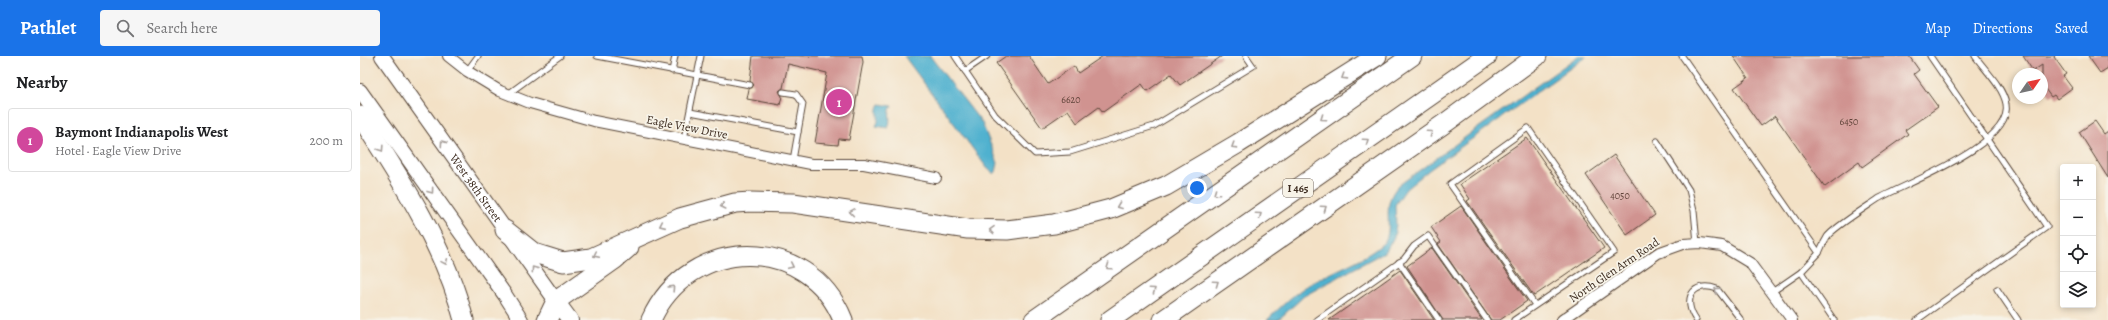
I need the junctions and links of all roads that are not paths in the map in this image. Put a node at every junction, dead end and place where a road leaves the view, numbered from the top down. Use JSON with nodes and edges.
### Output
{"nodes":[{"id":1,"x":382,"y":56,"type":"edge"},
{"id":2,"x":448,"y":56,"type":"edge"},
{"id":3,"x":478,"y":56,"type":"edge"},
{"id":4,"x":560,"y":56,"type":"edge"},
{"id":5,"x":597,"y":56,"type":"edge"},
{"id":6,"x":675,"y":56,"type":"edge"},
{"id":7,"x":701,"y":56,"type":"edge"},
{"id":8,"x":955,"y":56,"type":"edge"},
{"id":9,"x":987,"y":56,"type":"edge"},
{"id":10,"x":1246,"y":56,"type":"edge"},
{"id":11,"x":1377,"y":56,"type":"edge"},
{"id":12,"x":1412,"y":56,"type":"edge"},
{"id":13,"x":1487,"y":56,"type":"edge"},
{"id":14,"x":1537,"y":56,"type":"edge"},
{"id":15,"x":1682,"y":56,"type":"edge"},
{"id":16,"x":1930,"y":56,"type":"edge"},
{"id":17,"x":1975,"y":56,"type":"edge"},
{"id":18,"x":467,"y":71,"type":"junction"},
{"id":19,"x":672,"y":71,"type":"junction"},
{"id":20,"x":965,"y":71,"type":"junction"},
{"id":21,"x":697,"y":76,"type":"junction"},
{"id":22,"x":750,"y":85,"type":"dead end"},
{"id":23,"x":360,"y":91,"type":"edge"},
{"id":24,"x":783,"y":92,"type":"dead end"},
{"id":25,"x":508,"y":94,"type":"junction"},
{"id":26,"x":690,"y":112,"type":"junction"},
{"id":27,"x":360,"y":116,"type":"edge"},
{"id":28,"x":798,"y":132,"type":"junction"},
{"id":29,"x":1987,"y":137,"type":"junction"},
{"id":30,"x":684,"y":140,"type":"junction"},
{"id":31,"x":1657,"y":141,"type":"dead end"},
{"id":32,"x":793,"y":160,"type":"junction"},
{"id":33,"x":936,"y":178,"type":"dead end"},
{"id":34,"x":505,"y":230,"type":"junction"},
{"id":35,"x":644,"y":234,"type":"junction"},
{"id":36,"x":1701,"y":243,"type":"junction"},
{"id":37,"x":1819,"y":253,"type":"junction"},
{"id":38,"x":1399,"y":262,"type":"junction"},
{"id":39,"x":1801,"y":272,"type":"junction"},
{"id":40,"x":1996,"y":289,"type":"dead end"},
{"id":41,"x":1772,"y":292,"type":"junction"},
{"id":42,"x":556,"y":301,"type":"junction"},
{"id":43,"x":1535,"y":305,"type":"junction"},
{"id":44,"x":1184,"y":306,"type":"junction"},
{"id":45,"x":464,"y":320,"type":"edge"},
{"id":46,"x":521,"y":320,"type":"edge"},
{"id":47,"x":547,"y":320,"type":"edge"},
{"id":48,"x":570,"y":320,"type":"edge"},
{"id":49,"x":651,"y":320,"type":"edge"},
{"id":50,"x":843,"y":320,"type":"edge"},
{"id":51,"x":1034,"y":320,"type":"edge"},
{"id":52,"x":1110,"y":320,"type":"edge"},
{"id":53,"x":1163,"y":320,"type":"edge"},
{"id":54,"x":1167,"y":320,"type":"edge"},
{"id":55,"x":1317,"y":320,"type":"edge"},
{"id":56,"x":1439,"y":320,"type":"edge"},
{"id":57,"x":1487,"y":320,"type":"edge"},
{"id":58,"x":1514,"y":320,"type":"edge"},
{"id":59,"x":1562,"y":320,"type":"edge"},
{"id":60,"x":1696,"y":320,"type":"edge"},
{"id":61,"x":1742,"y":320,"type":"edge"},
{"id":62,"x":1792,"y":320,"type":"edge"},
{"id":63,"x":1834,"y":320,"type":"edge"},
{"id":64,"x":1917,"y":320,"type":"edge"},
{"id":65,"x":2018,"y":320,"type":"edge"}],
"edges":[{"from":34,"to":1,"type":"main road","name":"West 38th Street","one_way":true},
{"from":2,"to":18,"type":"street","name":"Eagle View Drive"},
{"from":3,"to":18,"type":"lane"},
{"from":4,"to":25,"type":"lane"},
{"from":5,"to":19,"type":"lane"},
{"from":6,"to":19,"type":"lane"},
{"from":7,"to":21,"type":"lane"},
{"from":8,"to":20,"type":"lane"},
{"from":9,"to":20,"type":"lane"},
{"from":10,"to":20,"type":"lane"},
{"from":11,"to":35,"type":"highway","one_way":true},
{"from":12,"to":51,"type":"highway","one_way":true},
{"from":52,"to":13,"type":"highway","number":"I 465","one_way":true},
{"from":44,"to":14,"type":"highway","one_way":true},
{"from":15,"to":37,"type":"lane"},
{"from":16,"to":29,"type":"lane"},
{"from":17,"to":29,"type":"lane"},
{"from":18,"to":25,"type":"street","name":"Eagle View Drive"},
{"from":19,"to":21,"type":"lane"},
{"from":21,"to":22,"type":"lane"},
{"from":21,"to":26,"type":"lane"},
{"from":23,"to":46,"type":"main road","one_way":true},
{"from":24,"to":28,"type":"lane"},
{"from":25,"to":30,"type":"street","name":"Eagle View Drive"},
{"from":26,"to":28,"type":"lane"},
{"from":26,"to":30,"type":"lane"},
{"from":27,"to":45,"type":"highway","one_way":true},
{"from":28,"to":32,"type":"lane"},
{"from":29,"to":37,"type":"lane"},
{"from":29,"to":64,"type":"lane"},
{"from":30,"to":32,"type":"street","name":"Eagle View Drive"},
{"from":31,"to":36,"type":"lane"},
{"from":32,"to":33,"type":"street","name":"Eagle View Drive"},
{"from":35,"to":34,"type":"highway","one_way":true},
{"from":42,"to":34,"type":"main road","name":"West 38th Street","one_way":true},
{"from":35,"to":42,"type":"highway"},
{"from":36,"to":41,"type":"street","name":"North Glen Arm Road"},
{"from":36,"to":59,"type":"street","name":"North Glen Arm Road"},
{"from":37,"to":39,"type":"lane"},
{"from":38,"to":55,"type":"lane"},
{"from":38,"to":56,"type":"lane"},
{"from":38,"to":57,"type":"lane"},
{"from":39,"to":41,"type":"lane"},
{"from":39,"to":63,"type":"lane"},
{"from":40,"to":65,"type":"lane"},
{"from":41,"to":62,"type":"street","name":"North Glen Arm Road"},
{"from":42,"to":47,"type":"highway"},
{"from":42,"to":48,"type":"main road","name":"West 38th Street"},
{"from":43,"to":43,"type":"lane"},
{"from":43,"to":58,"type":"lane"},
{"from":44,"to":53,"type":"highway"},
{"from":44,"to":54,"type":"highway"},
{"from":49,"to":50,"type":"highway","one_way":true},
{"from":61,"to":60,"type":"lane","one_way":true}]}
